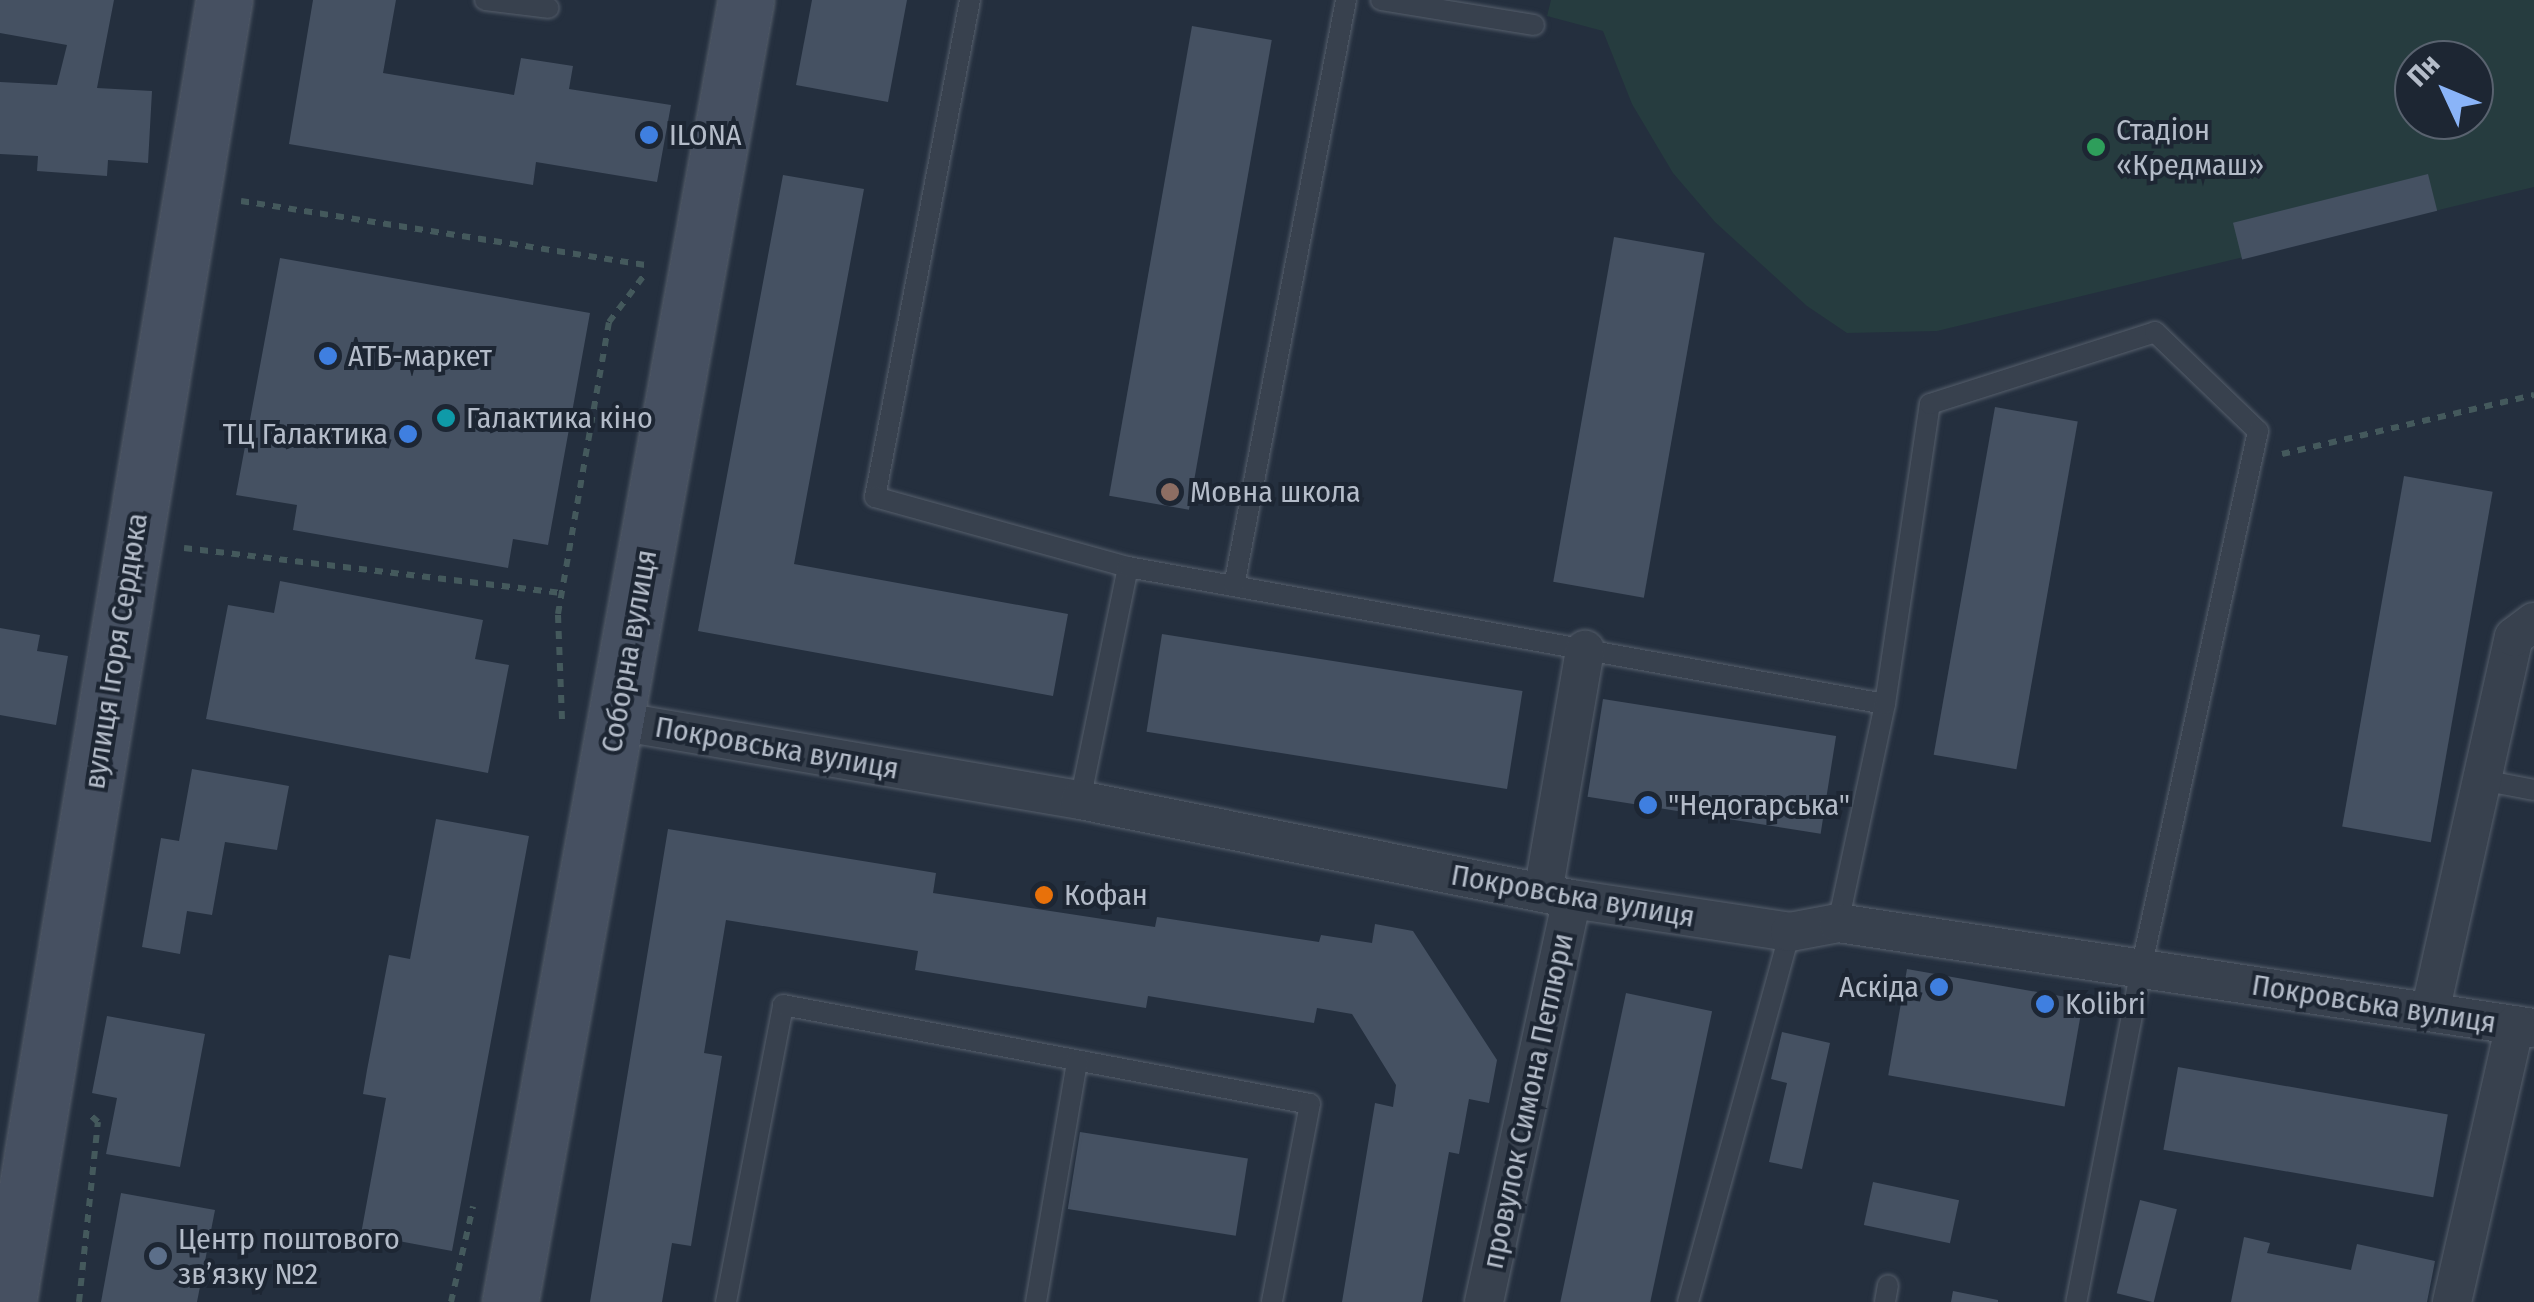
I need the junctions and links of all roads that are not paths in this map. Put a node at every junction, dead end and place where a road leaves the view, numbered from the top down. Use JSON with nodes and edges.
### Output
{"nodes":[{"id":1,"x":224,"y":0,"type":"edge"},
{"id":2,"x":485,"y":0,"type":"edge"},
{"id":3,"x":746,"y":0,"type":"edge"},
{"id":4,"x":970,"y":0,"type":"edge"},
{"id":5,"x":1346,"y":0,"type":"edge"},
{"id":6,"x":1381,"y":0,"type":"edge"},
{"id":7,"x":549,"y":8,"type":"dead end"},
{"id":8,"x":1534,"y":25,"type":"dead end"},
{"id":9,"x":1128,"y":567,"type":"junction"},
{"id":10,"x":1234,"y":586,"type":"junction"},
{"id":11,"x":2534,"y":622,"type":"edge"},
{"id":12,"x":1585,"y":650,"type":"junction"},
{"id":13,"x":1885,"y":704,"type":"junction"},
{"id":14,"x":617,"y":721,"type":"junction"},
{"id":15,"x":2482,"y":780,"type":"junction"},
{"id":16,"x":2534,"y":790,"type":"edge"},
{"id":17,"x":1080,"y":800,"type":"junction"},
{"id":18,"x":1558,"y":896,"type":"junction"},
{"id":19,"x":1838,"y":923,"type":"junction"},
{"id":20,"x":1790,"y":932,"type":"junction"},
{"id":21,"x":2141,"y":969,"type":"junction"},
{"id":22,"x":2430,"y":1012,"type":"junction"},
{"id":23,"x":2524,"y":1027,"type":"edge"},
{"id":24,"x":1078,"y":1060,"type":"junction"},
{"id":25,"x":8,"y":1302,"type":"edge"},
{"id":26,"x":510,"y":1302,"type":"edge"},
{"id":27,"x":726,"y":1302,"type":"edge"},
{"id":28,"x":1036,"y":1302,"type":"edge"},
{"id":29,"x":1272,"y":1302,"type":"edge"},
{"id":30,"x":1484,"y":1302,"type":"edge"},
{"id":31,"x":1688,"y":1302,"type":"edge"},
{"id":32,"x":2076,"y":1302,"type":"edge"},
{"id":33,"x":2452,"y":1302,"type":"edge"}],
"edges":[{"from":1,"to":25,"type":"street","name":"вулиця Ігоря Сердюка"},
{"from":2,"to":7,"type":"lane"},
{"from":3,"to":14,"type":"street","name":"Соборна вулиця"},
{"from":4,"to":9,"type":"lane"},
{"from":5,"to":10,"type":"lane"},
{"from":6,"to":8,"type":"lane"},
{"from":9,"to":10,"type":"lane"},
{"from":9,"to":17,"type":"lane"},
{"from":10,"to":12,"type":"lane"},
{"from":11,"to":15,"type":"street"},
{"from":12,"to":13,"type":"lane"},
{"from":12,"to":18,"type":"street","name":"провулок Симона Петлюри"},
{"from":13,"to":19,"type":"lane"},
{"from":13,"to":21,"type":"lane"},
{"from":14,"to":17,"type":"street","name":"Покровська вулиця"},
{"from":14,"to":26,"type":"street","name":"Соборна вулиця"},
{"from":15,"to":16,"type":"lane"},
{"from":15,"to":22,"type":"street"},
{"from":17,"to":18,"type":"street","name":"Покровська вулиця"},
{"from":18,"to":20,"type":"street","name":"Покровська вулиця"},
{"from":18,"to":30,"type":"street","name":"провулок Симона Петлюри"},
{"from":19,"to":20,"type":"street","name":"Покровська вулиця"},
{"from":19,"to":21,"type":"street","name":"Покровська вулиця"},
{"from":20,"to":31,"type":"lane"},
{"from":21,"to":22,"type":"street","name":"Покровська вулиця"},
{"from":21,"to":32,"type":"lane"},
{"from":22,"to":23,"type":"street","name":"Покровська вулиця"},
{"from":23,"to":33,"type":"street"},
{"from":24,"to":27,"type":"lane"},
{"from":24,"to":28,"type":"lane"},
{"from":24,"to":29,"type":"lane"}]}
